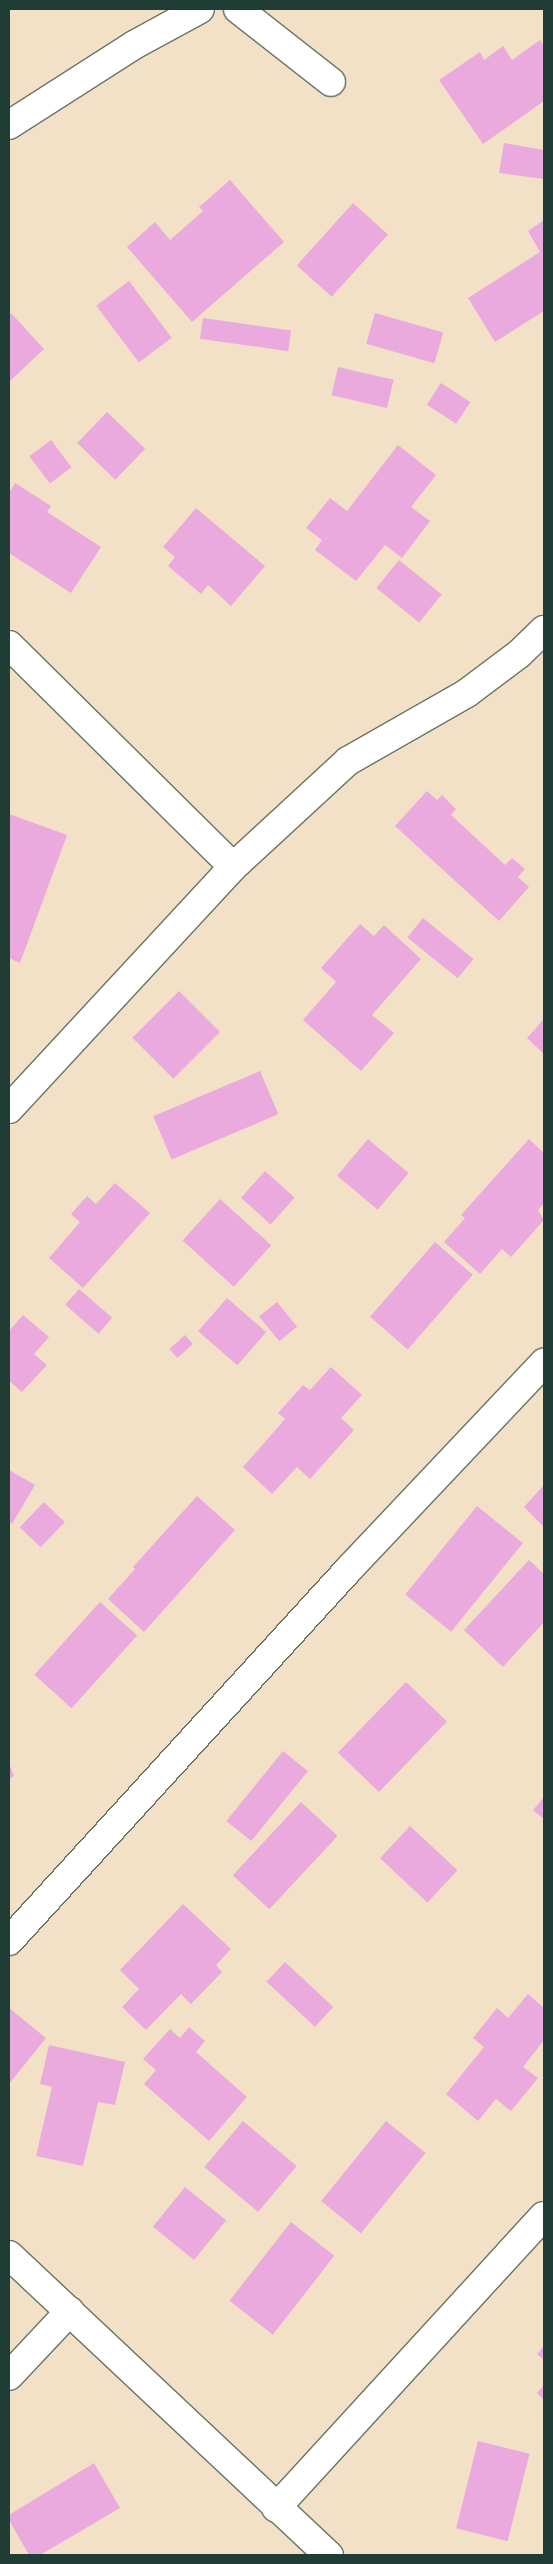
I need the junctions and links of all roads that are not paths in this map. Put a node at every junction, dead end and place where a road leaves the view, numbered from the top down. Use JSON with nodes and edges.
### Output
{"nodes":[{"id":1,"x":200,"y":9,"type":"edge"},
{"id":2,"x":238,"y":9,"type":"edge"},
{"id":3,"x":331,"y":82,"type":"dead end"},
{"id":4,"x":9,"y":125,"type":"edge"},
{"id":5,"x":544,"y":630,"type":"edge"},
{"id":6,"x":9,"y":645,"type":"edge"},
{"id":7,"x":233,"y":867,"type":"junction"},
{"id":8,"x":9,"y":1109,"type":"edge"},
{"id":9,"x":544,"y":1363,"type":"edge"},
{"id":10,"x":9,"y":1941,"type":"edge"},
{"id":11,"x":544,"y":2216,"type":"edge"},
{"id":12,"x":9,"y":2255,"type":"edge"},
{"id":13,"x":70,"y":2311,"type":"junction"},
{"id":14,"x":9,"y":2376,"type":"edge"},
{"id":15,"x":276,"y":2508,"type":"junction"},
{"id":16,"x":328,"y":2555,"type":"edge"}],
"edges":[{"from":1,"to":4,"type":"street"},
{"from":2,"to":3,"type":"street"},
{"from":5,"to":7,"type":"street"},
{"from":6,"to":7,"type":"street"},
{"from":7,"to":8,"type":"street"},
{"from":9,"to":10,"type":"street"},
{"from":11,"to":15,"type":"street"},
{"from":12,"to":13,"type":"street"},
{"from":13,"to":14,"type":"street"},
{"from":13,"to":15,"type":"street"},
{"from":15,"to":16,"type":"street"}]}
